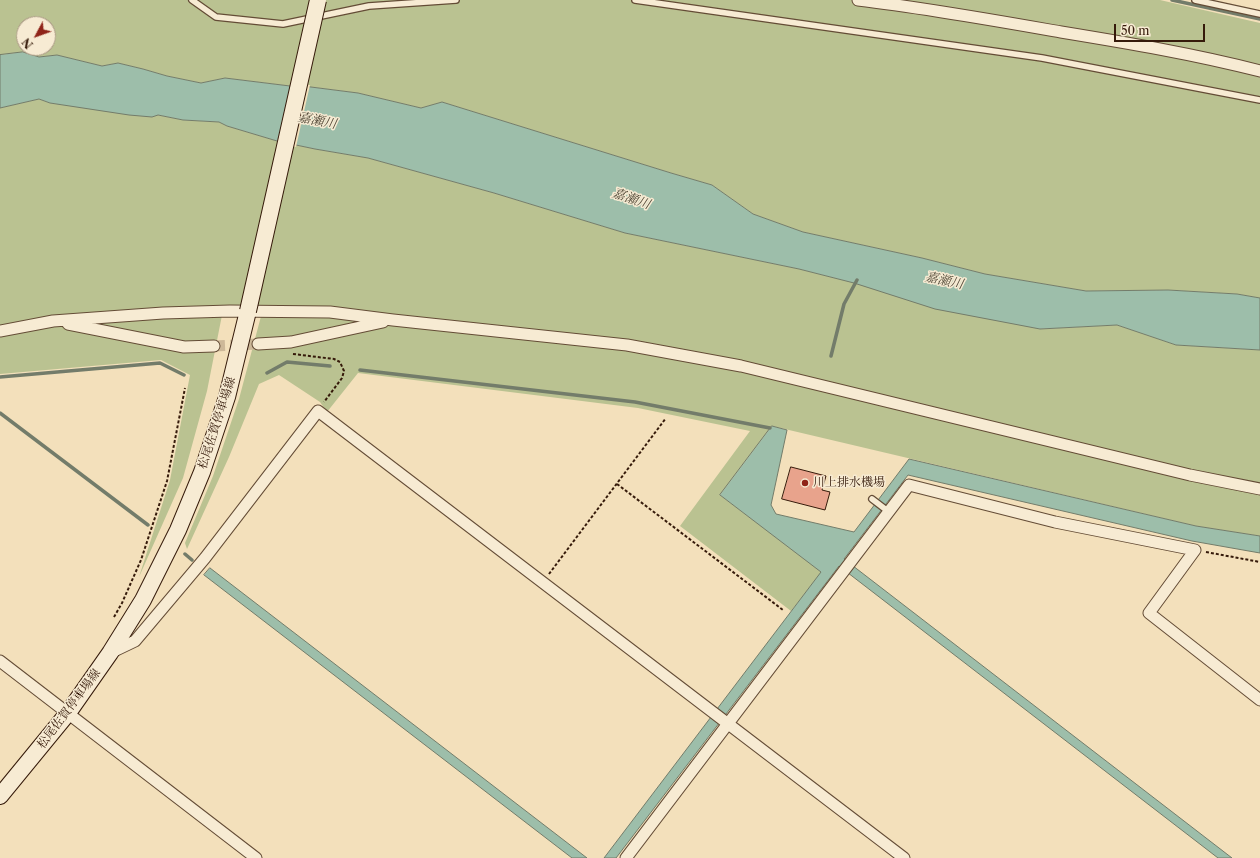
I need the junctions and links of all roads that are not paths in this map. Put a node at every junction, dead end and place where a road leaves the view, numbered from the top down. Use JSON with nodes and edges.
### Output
{"nodes":[{"id":1,"x":192,"y":0,"type":"edge"},
{"id":2,"x":318,"y":0,"type":"edge"},
{"id":3,"x":456,"y":0,"type":"edge"},
{"id":4,"x":635,"y":0,"type":"edge"},
{"id":5,"x":858,"y":0,"type":"edge"},
{"id":6,"x":1195,"y":0,"type":"edge"},
{"id":7,"x":1260,"y":14,"type":"edge"},
{"id":8,"x":1260,"y":71,"type":"edge"},
{"id":9,"x":1260,"y":100,"type":"edge"},
{"id":10,"x":248,"y":311,"type":"junction"},
{"id":11,"x":393,"y":320,"type":"junction"},
{"id":12,"x":53,"y":322,"type":"junction"},
{"id":13,"x":0,"y":331,"type":"edge"},
{"id":14,"x":258,"y":344,"type":"tunnel mouth"},
{"id":15,"x":214,"y":346,"type":"tunnel mouth"},
{"id":16,"x":1260,"y":489,"type":"edge"},
{"id":17,"x":872,"y":500,"type":"dead end"},
{"id":18,"x":889,"y":512,"type":"junction"},
{"id":19,"x":110,"y":653,"type":"junction"},
{"id":20,"x":0,"y":661,"type":"edge"},
{"id":21,"x":1260,"y":700,"type":"edge"},
{"id":22,"x":68,"y":713,"type":"junction"},
{"id":23,"x":729,"y":724,"type":"junction"},
{"id":24,"x":0,"y":796,"type":"edge"},
{"id":25,"x":256,"y":858,"type":"edge"},
{"id":26,"x":626,"y":858,"type":"edge"},
{"id":27,"x":904,"y":858,"type":"edge"}],
"edges":[{"from":1,"to":3,"type":"lane"},
{"from":2,"to":10,"type":"main road","name":"松尾佐賀停車場線","bridge":true},
{"from":4,"to":9,"type":"lane"},
{"from":5,"to":8,"type":"street"},
{"from":6,"to":7,"type":"lane"},
{"from":10,"to":11,"type":"street"},
{"from":10,"to":12,"type":"street"},
{"from":10,"to":19,"type":"main road","name":"松尾佐賀停車場線"},
{"from":11,"to":14,"type":"street"},
{"from":11,"to":16,"type":"street"},
{"from":12,"to":13,"type":"street"},
{"from":12,"to":15,"type":"street"},
{"from":17,"to":18,"type":"lane"},
{"from":18,"to":21,"type":"street"},
{"from":18,"to":23,"type":"street"},
{"from":19,"to":22,"type":"main road","name":"松尾佐賀停車場線"},
{"from":19,"to":23,"type":"street"},
{"from":20,"to":22,"type":"street"},
{"from":22,"to":24,"type":"main road","name":"松尾佐賀停車場線"},
{"from":22,"to":25,"type":"street"},
{"from":23,"to":26,"type":"street"},
{"from":23,"to":27,"type":"street"}]}
